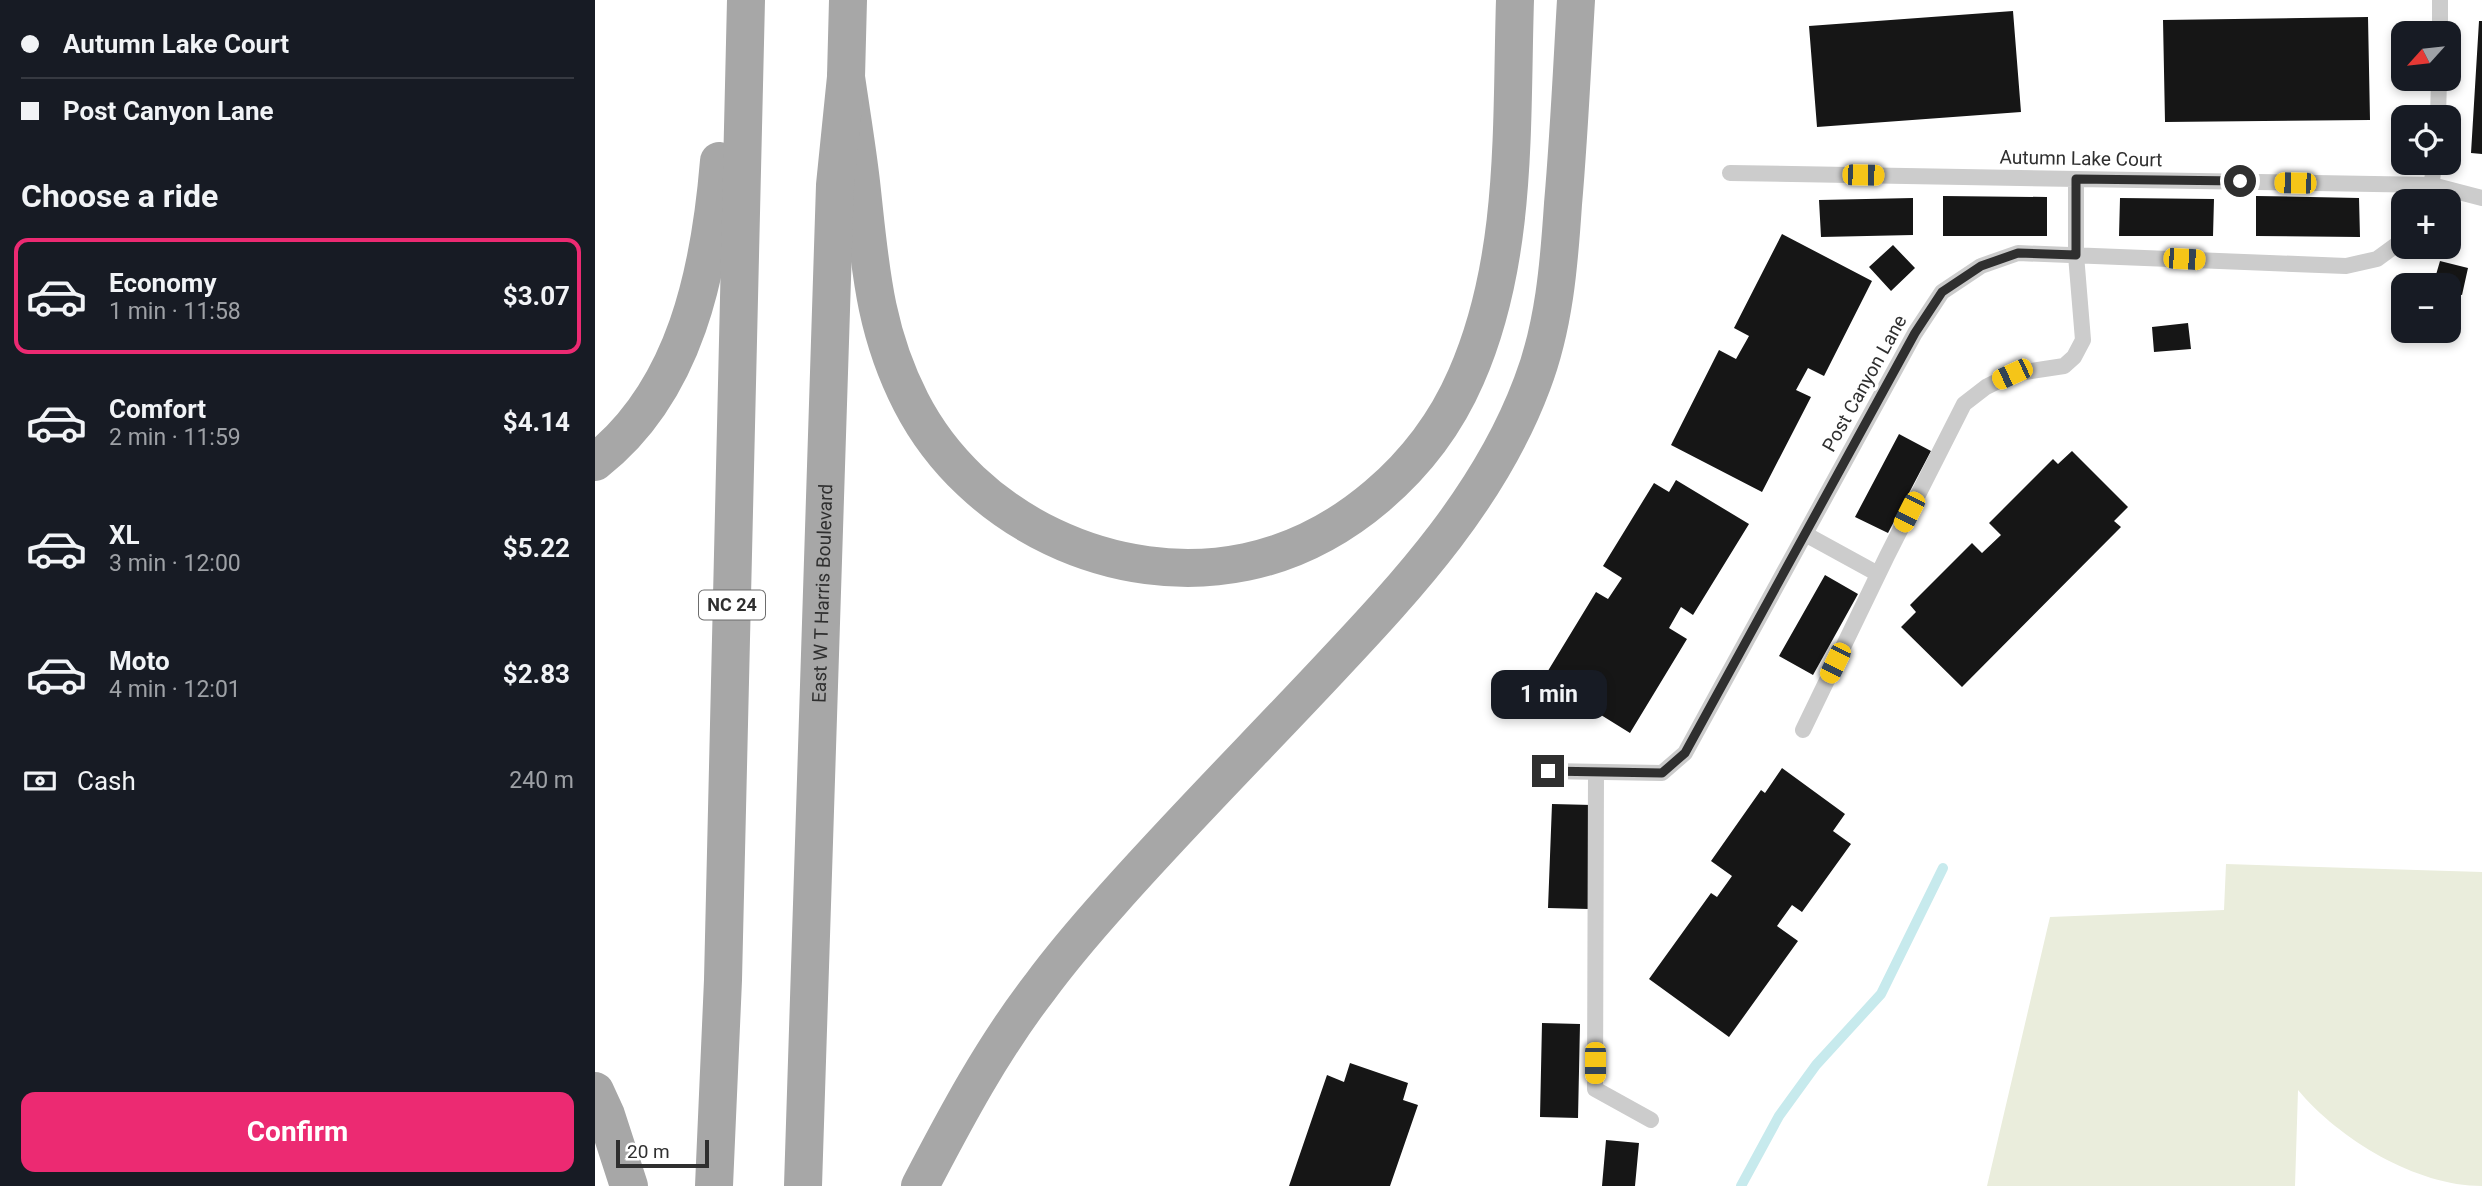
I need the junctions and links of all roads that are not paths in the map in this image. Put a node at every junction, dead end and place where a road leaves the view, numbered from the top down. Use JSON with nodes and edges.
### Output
{"nodes":[{"id":1,"x":848,"y":0,"type":"edge"},
{"id":2,"x":1501,"y":0,"type":"edge"},
{"id":3,"x":1515,"y":0,"type":"edge"},
{"id":4,"x":1576,"y":0,"type":"edge"},
{"id":5,"x":2440,"y":0,"type":"edge"},
{"id":6,"x":746,"y":12,"type":"edge"},
{"id":7,"x":2439,"y":21,"type":"edge"},
{"id":8,"x":1514,"y":42,"type":"junction"},
{"id":9,"x":846,"y":77,"type":"junction"},
{"id":10,"x":1730,"y":173,"type":"dead end"},
{"id":11,"x":2076,"y":179,"type":"junction"},
{"id":12,"x":2391,"y":191,"type":"edge"},
{"id":13,"x":2461,"y":196,"type":"edge"},
{"id":14,"x":2482,"y":198,"type":"edge"},
{"id":15,"x":2391,"y":249,"type":"edge"},
{"id":16,"x":2076,"y":255,"type":"junction"},
{"id":17,"x":595,"y":462,"type":"edge"},
{"id":18,"x":1805,"y":534,"type":"junction"},
{"id":19,"x":1878,"y":574,"type":"junction"},
{"id":20,"x":1803,"y":730,"type":"dead end"},
{"id":21,"x":1548,"y":771,"type":"dead end"},
{"id":22,"x":1596,"y":772,"type":"junction"},
{"id":23,"x":595,"y":1091,"type":"edge"},
{"id":24,"x":1651,"y":1120,"type":"dead end"},
{"id":25,"x":629,"y":1186,"type":"edge"},
{"id":26,"x":715,"y":1186,"type":"edge"},
{"id":27,"x":803,"y":1186,"type":"edge"},
{"id":28,"x":920,"y":1186,"type":"edge"}],
"edges":[{"from":1,"to":9,"type":"main road","name":"East W T Harris Boulevard"},
{"from":2,"to":8,"type":"main road"},
{"from":3,"to":8,"type":"main road"},
{"from":4,"to":28,"type":"main road"},
{"from":5,"to":7,"type":"lane"},
{"from":6,"to":17,"type":"main road"},
{"from":6,"to":26,"type":"main road","number":"NC 24"},
{"from":8,"to":9,"type":"main road"},
{"from":9,"to":27,"type":"main road","name":"East W T Harris Boulevard"},
{"from":10,"to":11,"type":"lane","name":"Autumn Lake Court"},
{"from":11,"to":12,"type":"lane","name":"Autumn Lake Court"},
{"from":11,"to":16,"type":"lane"},
{"from":13,"to":14,"type":"lane","name":"Autumn Lake Court"},
{"from":15,"to":16,"type":"lane","name":"Post Canyon Lane"},
{"from":16,"to":18,"type":"lane","name":"Post Canyon Lane"},
{"from":16,"to":19,"type":"lane"},
{"from":18,"to":19,"type":"lane"},
{"from":18,"to":22,"type":"lane","name":"Post Canyon Lane"},
{"from":19,"to":20,"type":"lane"},
{"from":21,"to":22,"type":"lane","name":"Post Canyon Lane"},
{"from":22,"to":24,"type":"lane"},
{"from":23,"to":25,"type":"main road"}]}
